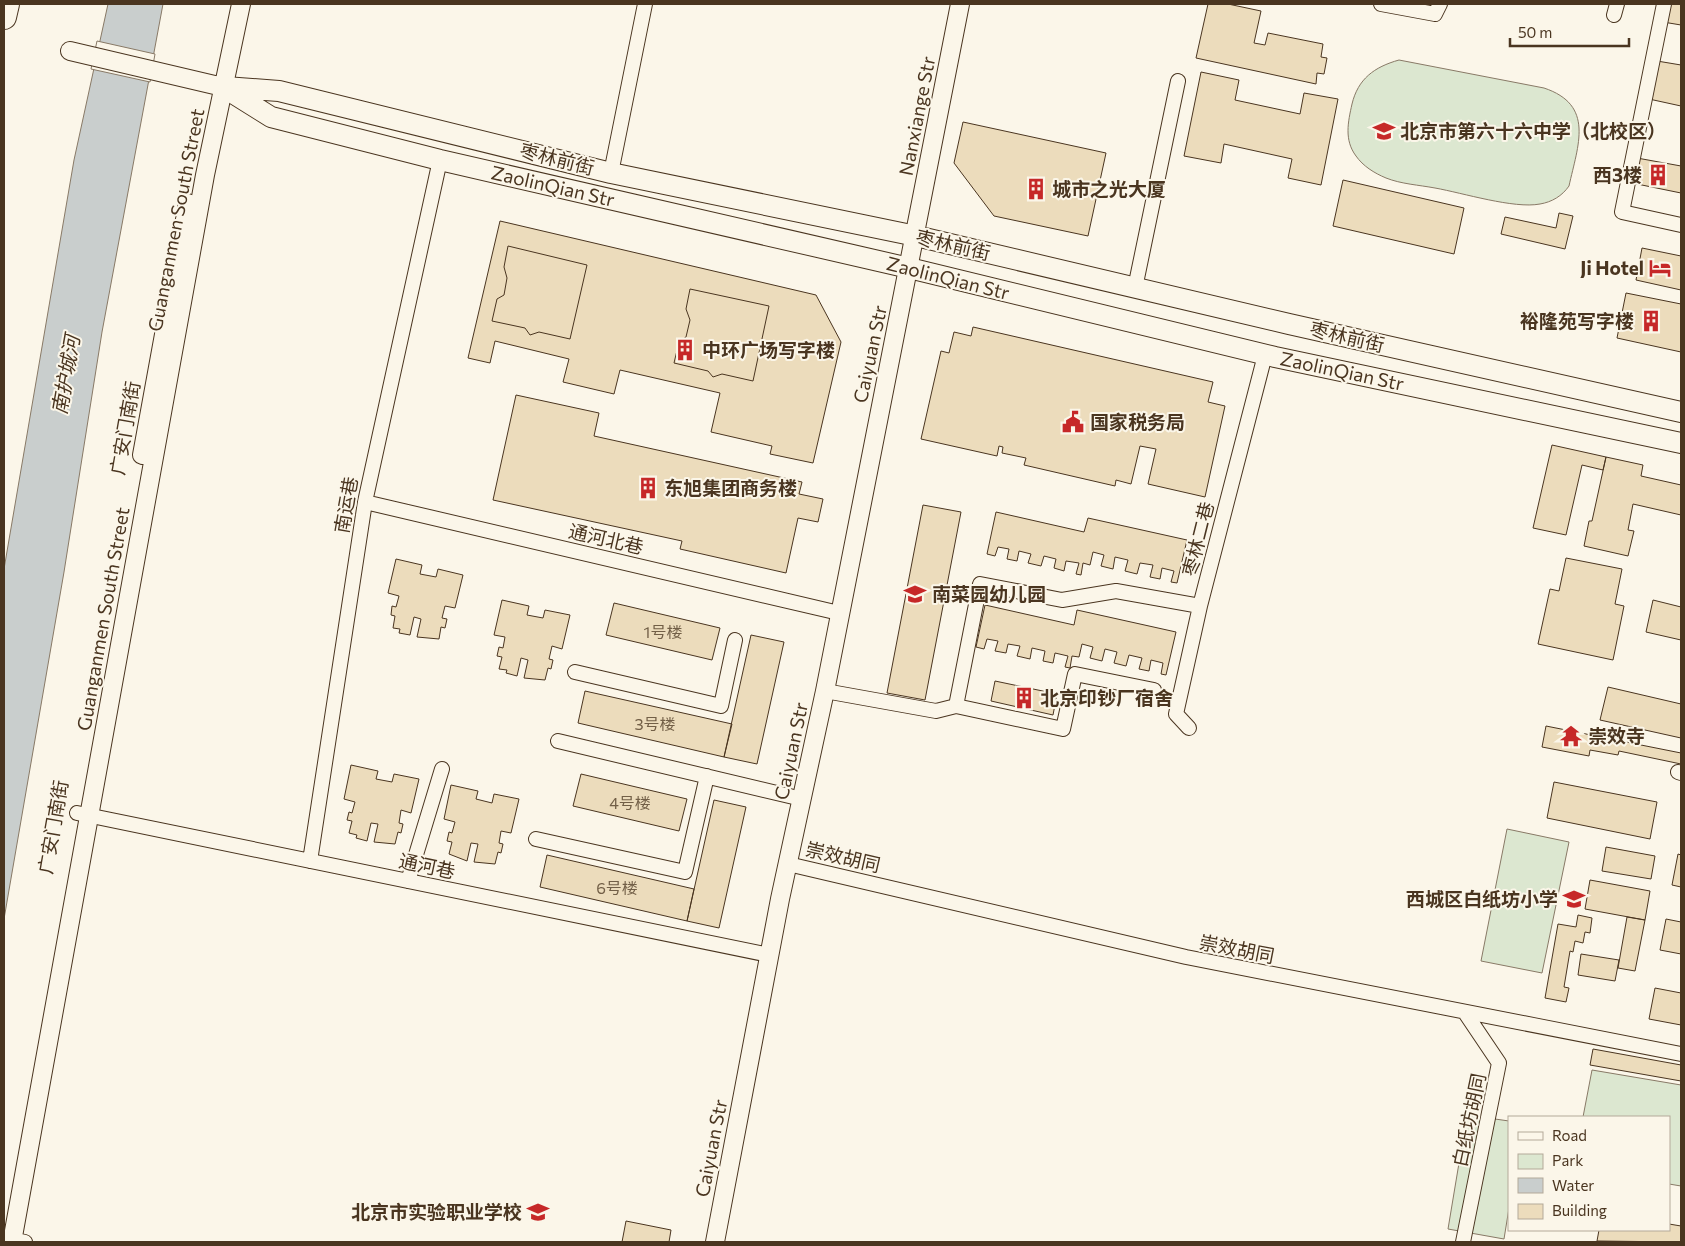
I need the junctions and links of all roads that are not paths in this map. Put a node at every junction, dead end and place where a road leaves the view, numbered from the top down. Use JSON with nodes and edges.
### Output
{"nodes":[{"id":1,"x":7,"y":4,"type":"edge"},
{"id":2,"x":228,"y":4,"type":"edge"},
{"id":3,"x":241,"y":4,"type":"edge"},
{"id":4,"x":645,"y":4,"type":"edge"},
{"id":5,"x":960,"y":4,"type":"edge"},
{"id":6,"x":1381,"y":4,"type":"edge"},
{"id":7,"x":1440,"y":4,"type":"edge"},
{"id":8,"x":1664,"y":4,"type":"edge"},
{"id":9,"x":4,"y":17,"type":"edge"},
{"id":10,"x":70,"y":51,"type":"dead end"},
{"id":11,"x":1178,"y":81,"type":"dead end"},
{"id":12,"x":218,"y":86,"type":"junction"},
{"id":13,"x":440,"y":160,"type":"junction"},
{"id":14,"x":611,"y":173,"type":"junction"},
{"id":15,"x":1681,"y":225,"type":"edge"},
{"id":16,"x":916,"y":236,"type":"junction"},
{"id":17,"x":910,"y":268,"type":"junction"},
{"id":18,"x":1135,"y":288,"type":"junction"},
{"id":19,"x":1265,"y":355,"type":"junction"},
{"id":20,"x":1681,"y":412,"type":"edge"},
{"id":21,"x":1681,"y":443,"type":"edge"},
{"id":22,"x":365,"y":502,"type":"junction"},
{"id":23,"x":1200,"y":606,"type":"junction"},
{"id":24,"x":839,"y":613,"type":"junction"},
{"id":25,"x":735,"y":640,"type":"dead end"},
{"id":26,"x":575,"y":672,"type":"dead end"},
{"id":27,"x":1154,"y":690,"type":"dead end"},
{"id":28,"x":825,"y":691,"type":"junction"},
{"id":29,"x":956,"y":706,"type":"junction"},
{"id":30,"x":1189,"y":728,"type":"dead end"},
{"id":31,"x":558,"y":741,"type":"dead end"},
{"id":32,"x":442,"y":769,"type":"dead end"},
{"id":33,"x":707,"y":776,"type":"junction"},
{"id":34,"x":802,"y":799,"type":"junction"},
{"id":35,"x":82,"y":814,"type":"junction"},
{"id":36,"x":536,"y":839,"type":"dead end"},
{"id":37,"x":310,"y":861,"type":"junction"},
{"id":38,"x":788,"y":864,"type":"junction"},
{"id":39,"x":408,"y":881,"type":"junction"},
{"id":40,"x":769,"y":955,"type":"junction"},
{"id":41,"x":1466,"y":1014,"type":"junction"},
{"id":42,"x":1681,"y":1054,"type":"edge"},
{"id":43,"x":4,"y":1215,"type":"edge"},
{"id":44,"x":13,"y":1240,"type":"edge"},
{"id":45,"x":715,"y":1242,"type":"edge"},
{"id":46,"x":1465,"y":1242,"type":"edge"}],
"edges":[{"from":1,"to":9,"type":"highway"},
{"from":2,"to":12,"type":"street"},
{"from":3,"to":12,"type":"street","name":"Guanganmen South Street"},
{"from":4,"to":14,"type":"street"},
{"from":5,"to":16,"type":"street","name":"Nanxiange Str"},
{"from":6,"to":7,"type":"street"},
{"from":8,"to":15,"type":"street"},
{"from":10,"to":12,"type":"street"},
{"from":11,"to":18,"type":"street"},
{"from":12,"to":13,"type":"main road","name":"ZaolinQian Str"},
{"from":12,"to":14,"type":"main road","name":"枣林前街"},
{"from":12,"to":35,"type":"street","name":"Guanganmen South Street"},
{"from":13,"to":17,"type":"main road","name":"ZaolinQian Str"},
{"from":13,"to":22,"type":"street","name":"南运巷"},
{"from":14,"to":16,"type":"main road","name":"枣林前街"},
{"from":16,"to":17,"type":"street","name":"Nanxiange Str"},
{"from":16,"to":18,"type":"main road","name":"枣林前街"},
{"from":17,"to":19,"type":"main road","name":"ZaolinQian Str"},
{"from":17,"to":24,"type":"street","name":"Caiyuan Str"},
{"from":18,"to":20,"type":"main road","name":"枣林前街"},
{"from":19,"to":21,"type":"main road","name":"ZaolinQian Str"},
{"from":19,"to":23,"type":"street","name":"枣林二巷"},
{"from":22,"to":24,"type":"street","name":"通河北巷"},
{"from":22,"to":37,"type":"street","name":"南运巷"},
{"from":23,"to":29,"type":"street"},
{"from":23,"to":30,"type":"street","name":"枣林二巷"},
{"from":24,"to":28,"type":"street","name":"Caiyuan Str"},
{"from":25,"to":26,"type":"street"},
{"from":27,"to":29,"type":"street"},
{"from":28,"to":29,"type":"street"},
{"from":28,"to":34,"type":"street","name":"Caiyuan Str"},
{"from":31,"to":33,"type":"street"},
{"from":32,"to":39,"type":"street"},
{"from":33,"to":34,"type":"street"},
{"from":33,"to":36,"type":"street"},
{"from":34,"to":38,"type":"street","name":"Caiyuan Str"},
{"from":35,"to":37,"type":"street","name":"通河巷"},
{"from":35,"to":43,"type":"street","name":"广安门南街"},
{"from":35,"to":44,"type":"street","name":"Guanganmen South Street"},
{"from":37,"to":39,"type":"street","name":"通河巷"},
{"from":38,"to":40,"type":"street","name":"Caiyuan Str"},
{"from":38,"to":41,"type":"street","name":"崇效胡同"},
{"from":39,"to":40,"type":"street","name":"通河巷"},
{"from":40,"to":45,"type":"street","name":"Caiyuan Str"},
{"from":41,"to":42,"type":"street","name":"崇效胡同"},
{"from":41,"to":46,"type":"street","name":"白纸坊胡同"}]}
